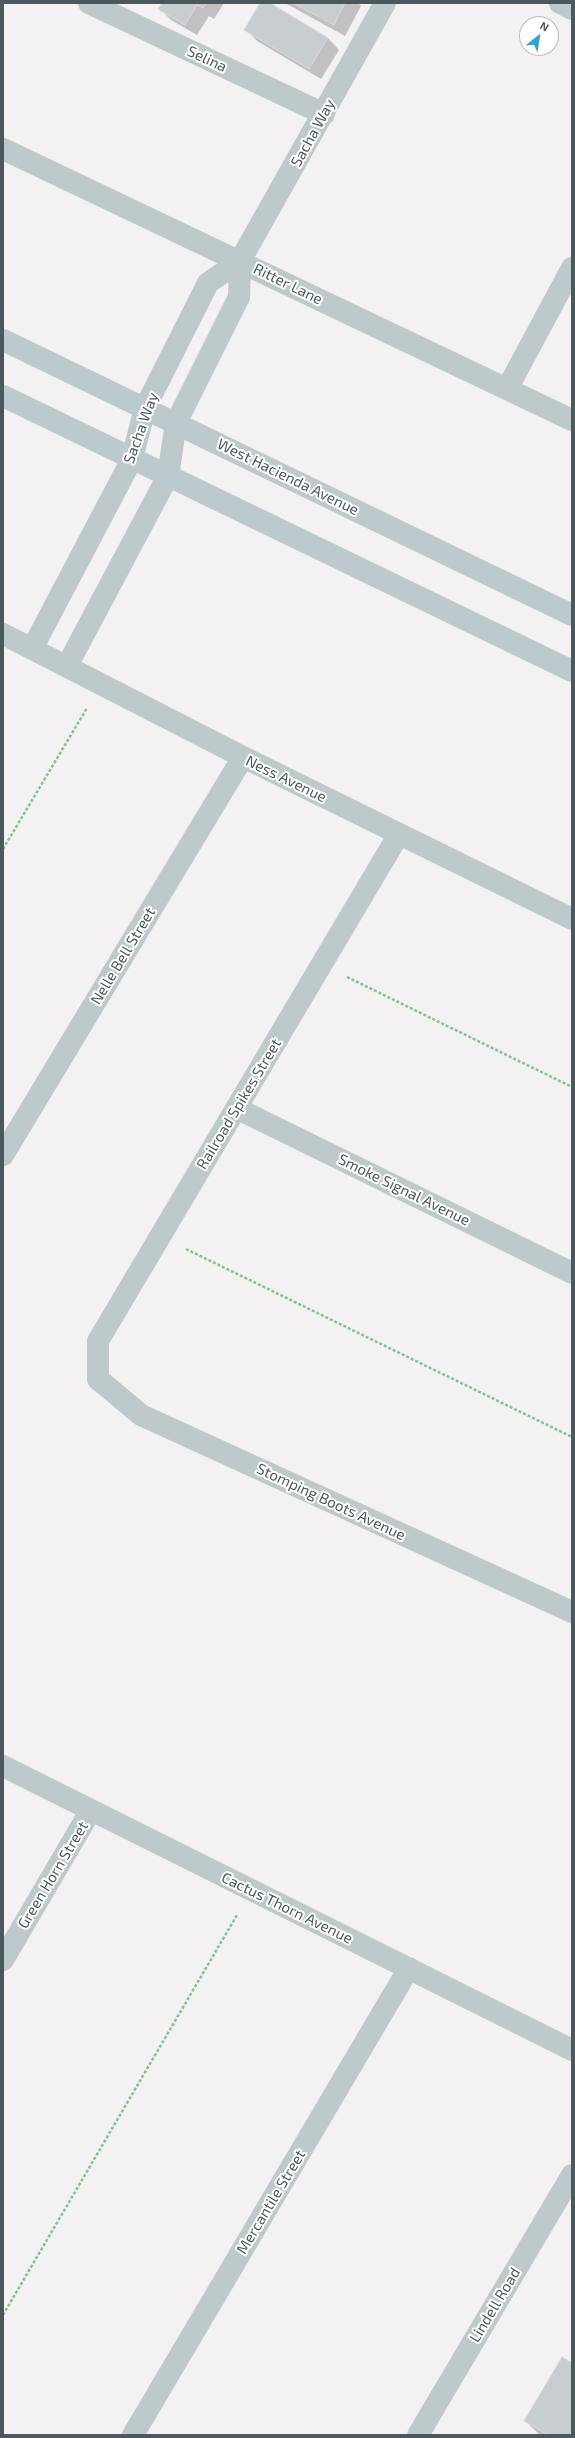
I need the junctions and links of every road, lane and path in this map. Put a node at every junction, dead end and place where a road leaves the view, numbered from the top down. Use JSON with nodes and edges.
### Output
{"nodes":[{"id":1,"x":90,"y":3,"type":"edge"},
{"id":2,"x":385,"y":3,"type":"edge"},
{"id":3,"x":560,"y":3,"type":"edge"},
{"id":4,"x":572,"y":9,"type":"edge"},
{"id":5,"x":324,"y":114,"type":"junction"},
{"id":6,"x":3,"y":150,"type":"edge"},
{"id":7,"x":240,"y":261,"type":"junction"},
{"id":8,"x":572,"y":268,"type":"edge"},
{"id":9,"x":3,"y":340,"type":"edge"},
{"id":10,"x":507,"y":389,"type":"junction"},
{"id":11,"x":3,"y":396,"type":"edge"},
{"id":12,"x":145,"y":408,"type":"junction"},
{"id":13,"x":572,"y":420,"type":"edge"},
{"id":14,"x":176,"y":423,"type":"junction"},
{"id":15,"x":132,"y":459,"type":"junction"},
{"id":16,"x":168,"y":476,"type":"junction"},
{"id":17,"x":572,"y":615,"type":"edge"},
{"id":18,"x":3,"y":634,"type":"edge"},
{"id":19,"x":32,"y":649,"type":"junction"},
{"id":20,"x":68,"y":666,"type":"junction"},
{"id":21,"x":572,"y":671,"type":"edge"},
{"id":22,"x":101,"y":684,"type":"junction"},
{"id":23,"x":243,"y":757,"type":"junction"},
{"id":24,"x":400,"y":834,"type":"junction"},
{"id":25,"x":3,"y":849,"type":"edge"},
{"id":26,"x":572,"y":919,"type":"edge"},
{"id":27,"x":322,"y":965,"type":"junction"},
{"id":28,"x":572,"y":1088,"type":"edge"},
{"id":29,"x":236,"y":1108,"type":"junction"},
{"id":30,"x":3,"y":1155,"type":"edge"},
{"id":31,"x":160,"y":1236,"type":"junction"},
{"id":32,"x":572,"y":1273,"type":"edge"},
{"id":33,"x":98,"y":1379,"type":"joint"},
{"id":34,"x":572,"y":1437,"type":"edge"},
{"id":35,"x":572,"y":1612,"type":"edge"},
{"id":36,"x":3,"y":1766,"type":"edge"},
{"id":37,"x":91,"y":1810,"type":"junction"},
{"id":38,"x":252,"y":1890,"type":"junction"},
{"id":39,"x":3,"y":1960,"type":"edge"},
{"id":40,"x":409,"y":1968,"type":"junction"},
{"id":41,"x":572,"y":2050,"type":"edge"},
{"id":42,"x":572,"y":2175,"type":"edge"},
{"id":43,"x":3,"y":2315,"type":"edge"},
{"id":44,"x":133,"y":2435,"type":"edge"},
{"id":45,"x":418,"y":2435,"type":"edge"}],
"edges":[{"from":1,"to":5,"type":"street","name":"Selina"},
{"from":2,"to":5,"type":"street","name":"Sacha Way"},
{"from":3,"to":4,"type":"street"},
{"from":5,"to":7,"type":"street","name":"Sacha Way"},
{"from":6,"to":7,"type":"street","name":"Ritter Lane"},
{"from":7,"to":10,"type":"street","name":"Ritter Lane"},
{"from":7,"to":12,"type":"street","name":"Sacha Way"},
{"from":7,"to":14,"type":"street","name":"Sacha Way"},
{"from":8,"to":10,"type":"street"},
{"from":9,"to":12,"type":"main road","name":"West Hacienda Avenue"},
{"from":10,"to":13,"type":"street","name":"Ritter Lane"},
{"from":11,"to":15,"type":"main road"},
{"from":12,"to":14,"type":"main road","name":"West Hacienda Avenue"},
{"from":12,"to":15,"type":"street","name":"Sacha Way"},
{"from":14,"to":16,"type":"street","name":"Sacha Way"},
{"from":14,"to":17,"type":"main road","name":"West Hacienda Avenue"},
{"from":15,"to":16,"type":"main road"},
{"from":15,"to":19,"type":"street","name":"Sacha Way"},
{"from":16,"to":20,"type":"street","name":"Sacha Way"},
{"from":16,"to":21,"type":"main road"},
{"from":18,"to":19,"type":"street","name":"Ness Avenue"},
{"from":19,"to":20,"type":"street","name":"Ness Avenue"},
{"from":20,"to":22,"type":"street","name":"Ness Avenue"},
{"from":22,"to":23,"type":"street","name":"Ness Avenue"},
{"from":22,"to":25,"type":"path"},
{"from":23,"to":24,"type":"street","name":"Ness Avenue"},
{"from":23,"to":30,"type":"street","name":"Nelle Bell Street"},
{"from":24,"to":26,"type":"street","name":"Ness Avenue"},
{"from":24,"to":27,"type":"street","name":"Railroad Spikes Street"},
{"from":27,"to":28,"type":"path"},
{"from":27,"to":29,"type":"street","name":"Railroad Spikes Street"},
{"from":29,"to":31,"type":"street","name":"Railroad Spikes Street"},
{"from":29,"to":32,"type":"street","name":"Smoke Signal Avenue"},
{"from":31,"to":33,"type":"street","name":"Railroad Spikes Street"},
{"from":31,"to":34,"type":"path"},
{"from":33,"to":35,"type":"street","name":"Stomping Boots Avenue"},
{"from":36,"to":37,"type":"street","name":"Cactus Thorn Avenue"},
{"from":37,"to":38,"type":"street","name":"Cactus Thorn Avenue"},
{"from":37,"to":39,"type":"street","name":"Green Horn Street"},
{"from":38,"to":40,"type":"street","name":"Cactus Thorn Avenue"},
{"from":38,"to":43,"type":"path"},
{"from":40,"to":41,"type":"street","name":"Cactus Thorn Avenue"},
{"from":40,"to":44,"type":"street","name":"Mercantile Street"},
{"from":42,"to":45,"type":"street","name":"Lindell Road"}]}
